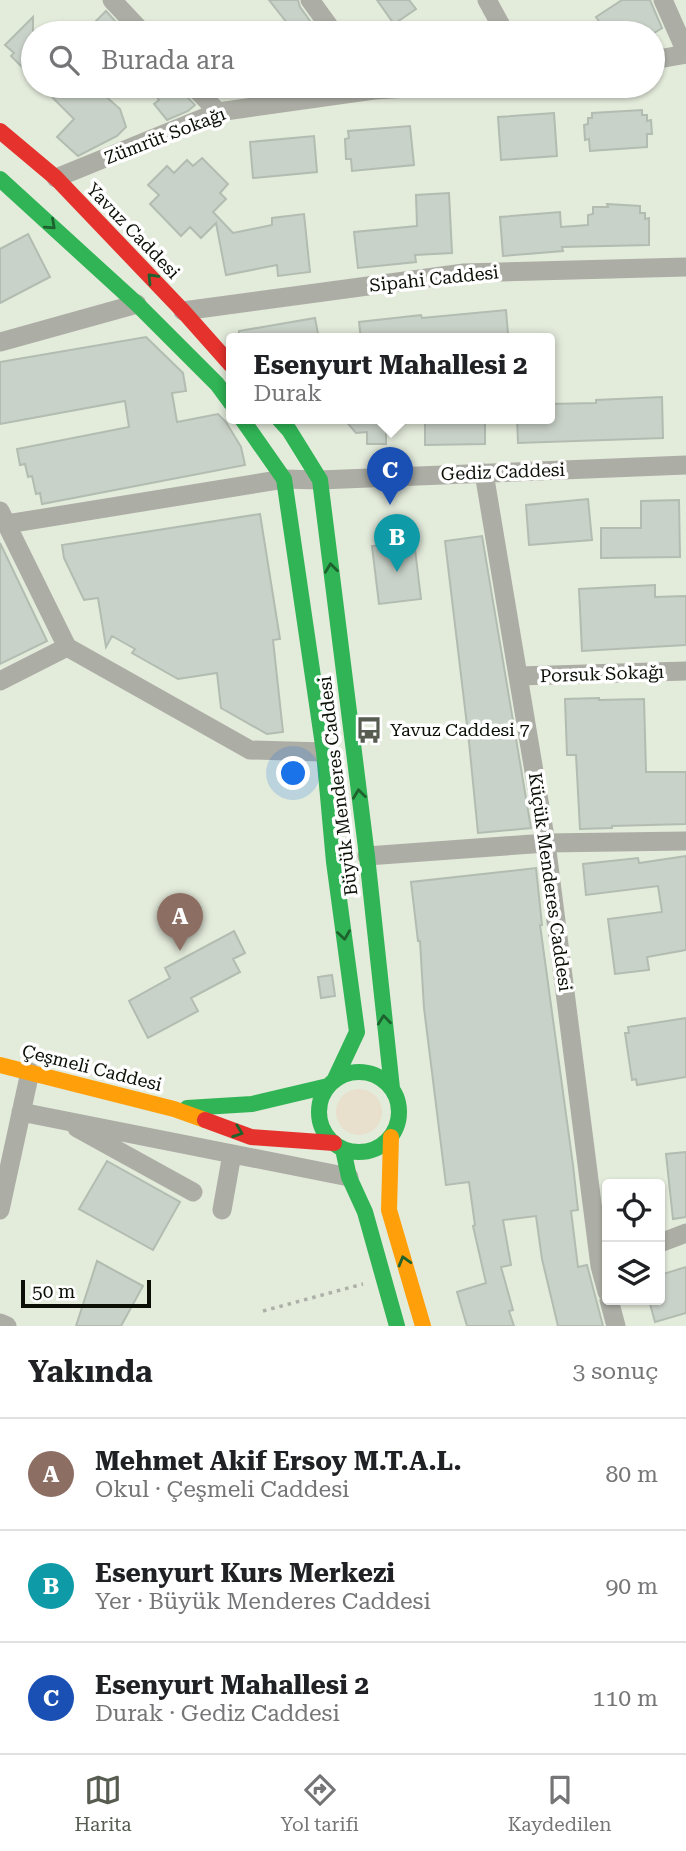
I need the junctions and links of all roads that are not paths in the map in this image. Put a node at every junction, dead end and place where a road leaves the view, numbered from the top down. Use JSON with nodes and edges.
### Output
{"nodes":[{"id":1,"x":112,"y":0,"type":"edge"},
{"id":2,"x":310,"y":0,"type":"edge"},
{"id":3,"x":486,"y":0,"type":"edge"},
{"id":4,"x":663,"y":0,"type":"edge"},
{"id":5,"x":132,"y":21,"type":"edge"},
{"id":6,"x":325,"y":21,"type":"edge"},
{"id":7,"x":498,"y":21,"type":"edge"},
{"id":8,"x":686,"y":53,"type":"edge"},
{"id":9,"x":665,"y":57,"type":"edge"},
{"id":10,"x":205,"y":98,"type":"edge"},
{"id":11,"x":308,"y":98,"type":"edge"},
{"id":12,"x":218,"y":112,"type":"junction"},
{"id":13,"x":0,"y":131,"type":"edge"},
{"id":14,"x":56,"y":178,"type":"junction"},
{"id":15,"x":4,"y":189,"type":"edge"},
{"id":16,"x":686,"y":267,"type":"edge"},
{"id":17,"x":137,"y":304,"type":"junction"},
{"id":18,"x":183,"y":311,"type":"junction"},
{"id":19,"x":0,"y":342,"type":"edge"},
{"id":20,"x":226,"y":359,"type":"edge"},
{"id":21,"x":226,"y":396,"type":"edge"},
{"id":22,"x":246,"y":424,"type":"edge"},
{"id":23,"x":284,"y":424,"type":"edge"},
{"id":24,"x":686,"y":465,"type":"edge"},
{"id":25,"x":484,"y":472,"type":"junction"},
{"id":26,"x":284,"y":478,"type":"junction"},
{"id":27,"x":320,"y":480,"type":"junction"},
{"id":28,"x":3,"y":517,"type":"edge"},
{"id":29,"x":68,"y":647,"type":"junction"},
{"id":30,"x":686,"y":671,"type":"edge"},
{"id":31,"x":519,"y":676,"type":"junction"},
{"id":32,"x":0,"y":681,"type":"edge"},
{"id":33,"x":324,"y":752,"type":"junction"},
{"id":34,"x":686,"y":841,"type":"edge"},
{"id":35,"x":546,"y":844,"type":"junction"},
{"id":36,"x":366,"y":856,"type":"junction"},
{"id":37,"x":0,"y":1065,"type":"edge"},
{"id":38,"x":30,"y":1072,"type":"junction"},
{"id":39,"x":331,"y":1083,"type":"junction"},
{"id":40,"x":392,"y":1088,"type":"junction"},
{"id":41,"x":174,"y":1109,"type":"junction"},
{"id":42,"x":21,"y":1112,"type":"junction"},
{"id":43,"x":60,"y":1119,"type":"junction"},
{"id":44,"x":391,"y":1137,"type":"junction"},
{"id":45,"x":338,"y":1146,"type":"junction"},
{"id":46,"x":232,"y":1154,"type":"junction"},
{"id":47,"x":349,"y":1177,"type":"junction"},
{"id":48,"x":193,"y":1192,"type":"dead end"},
{"id":49,"x":0,"y":1210,"type":"edge"},
{"id":50,"x":222,"y":1210,"type":"dead end"},
{"id":51,"x":686,"y":1233,"type":"edge"},
{"id":52,"x":663,"y":1242,"type":"edge"},
{"id":53,"x":602,"y":1250,"type":"edge"},
{"id":54,"x":610,"y":1305,"type":"edge"},
{"id":55,"x":0,"y":1323,"type":"edge"},
{"id":56,"x":7,"y":1326,"type":"edge"},
{"id":57,"x":397,"y":1326,"type":"edge"},
{"id":58,"x":424,"y":1326,"type":"edge"},
{"id":59,"x":616,"y":1326,"type":"edge"}],
"edges":[{"from":1,"to":5,"type":"street"},
{"from":2,"to":6,"type":"street"},
{"from":3,"to":7,"type":"street"},
{"from":4,"to":8,"type":"street"},
{"from":8,"to":9,"type":"street"},
{"from":10,"to":12,"type":"street"},
{"from":11,"to":12,"type":"street","name":"Zümrüt Sokağı"},
{"from":12,"to":14,"type":"street","name":"Zümrüt Sokağı"},
{"from":13,"to":14,"type":"street","name":"Yavuz Caddesi"},
{"from":18,"to":14,"type":"street","name":"Yavuz Caddesi","one_way":true},
{"from":15,"to":17,"type":"street","one_way":true},
{"from":16,"to":18,"type":"street","name":"Sipahi Caddesi"},
{"from":17,"to":19,"type":"street"},
{"from":17,"to":21,"type":"street"},
{"from":18,"to":20,"type":"street","name":"Yavuz Caddesi"},
{"from":22,"to":26,"type":"street"},
{"from":23,"to":27,"type":"street"},
{"from":24,"to":25,"type":"street","name":"Gediz Caddesi"},
{"from":25,"to":27,"type":"street","name":"Gediz Caddesi"},
{"from":25,"to":31,"type":"street","name":"Küçük Menderes Caddesi"},
{"from":26,"to":27,"type":"street","name":"Gediz Caddesi"},
{"from":26,"to":28,"type":"street","name":"Gediz Caddesi"},
{"from":26,"to":33,"type":"street","name":"Büyük Menderes Caddesi"},
{"from":36,"to":27,"type":"street","name":"Büyük Menderes Caddesi","one_way":true},
{"from":28,"to":29,"type":"street"},
{"from":29,"to":32,"type":"street"},
{"from":29,"to":33,"type":"street"},
{"from":30,"to":31,"type":"street","name":"Porsuk Sokağı"},
{"from":31,"to":35,"type":"street","name":"Küçük Menderes Caddesi"},
{"from":33,"to":39,"type":"street","name":"Büyük Menderes Caddesi","one_way":true},
{"from":34,"to":35,"type":"street"},
{"from":35,"to":36,"type":"street"},
{"from":35,"to":53,"type":"street","name":"Küçük Menderes Caddesi"},
{"from":40,"to":36,"type":"street","name":"Büyük Menderes Caddesi","one_way":true},
{"from":37,"to":38,"type":"street","name":"Çeşmeli Caddesi"},
{"from":38,"to":41,"type":"street","name":"Çeşmeli Caddesi"},
{"from":38,"to":42,"type":"street"},
{"from":39,"to":40,"type":"street"},
{"from":39,"to":41,"type":"street","name":"Çeşmeli Caddesi"},
{"from":39,"to":45,"type":"street"},
{"from":40,"to":44,"type":"street"},
{"from":41,"to":45,"type":"street","name":"Çeşmeli Caddesi","one_way":true},
{"from":42,"to":43,"type":"street"},
{"from":42,"to":49,"type":"street"},
{"from":43,"to":46,"type":"street"},
{"from":43,"to":48,"type":"street"},
{"from":44,"to":45,"type":"street"},
{"from":58,"to":44,"type":"street","one_way":true},
{"from":45,"to":47,"type":"street"},
{"from":46,"to":47,"type":"street"},
{"from":46,"to":50,"type":"street"},
{"from":47,"to":57,"type":"street"},
{"from":51,"to":52,"type":"street"},
{"from":54,"to":59,"type":"street"},
{"from":55,"to":56,"type":"street"}]}
